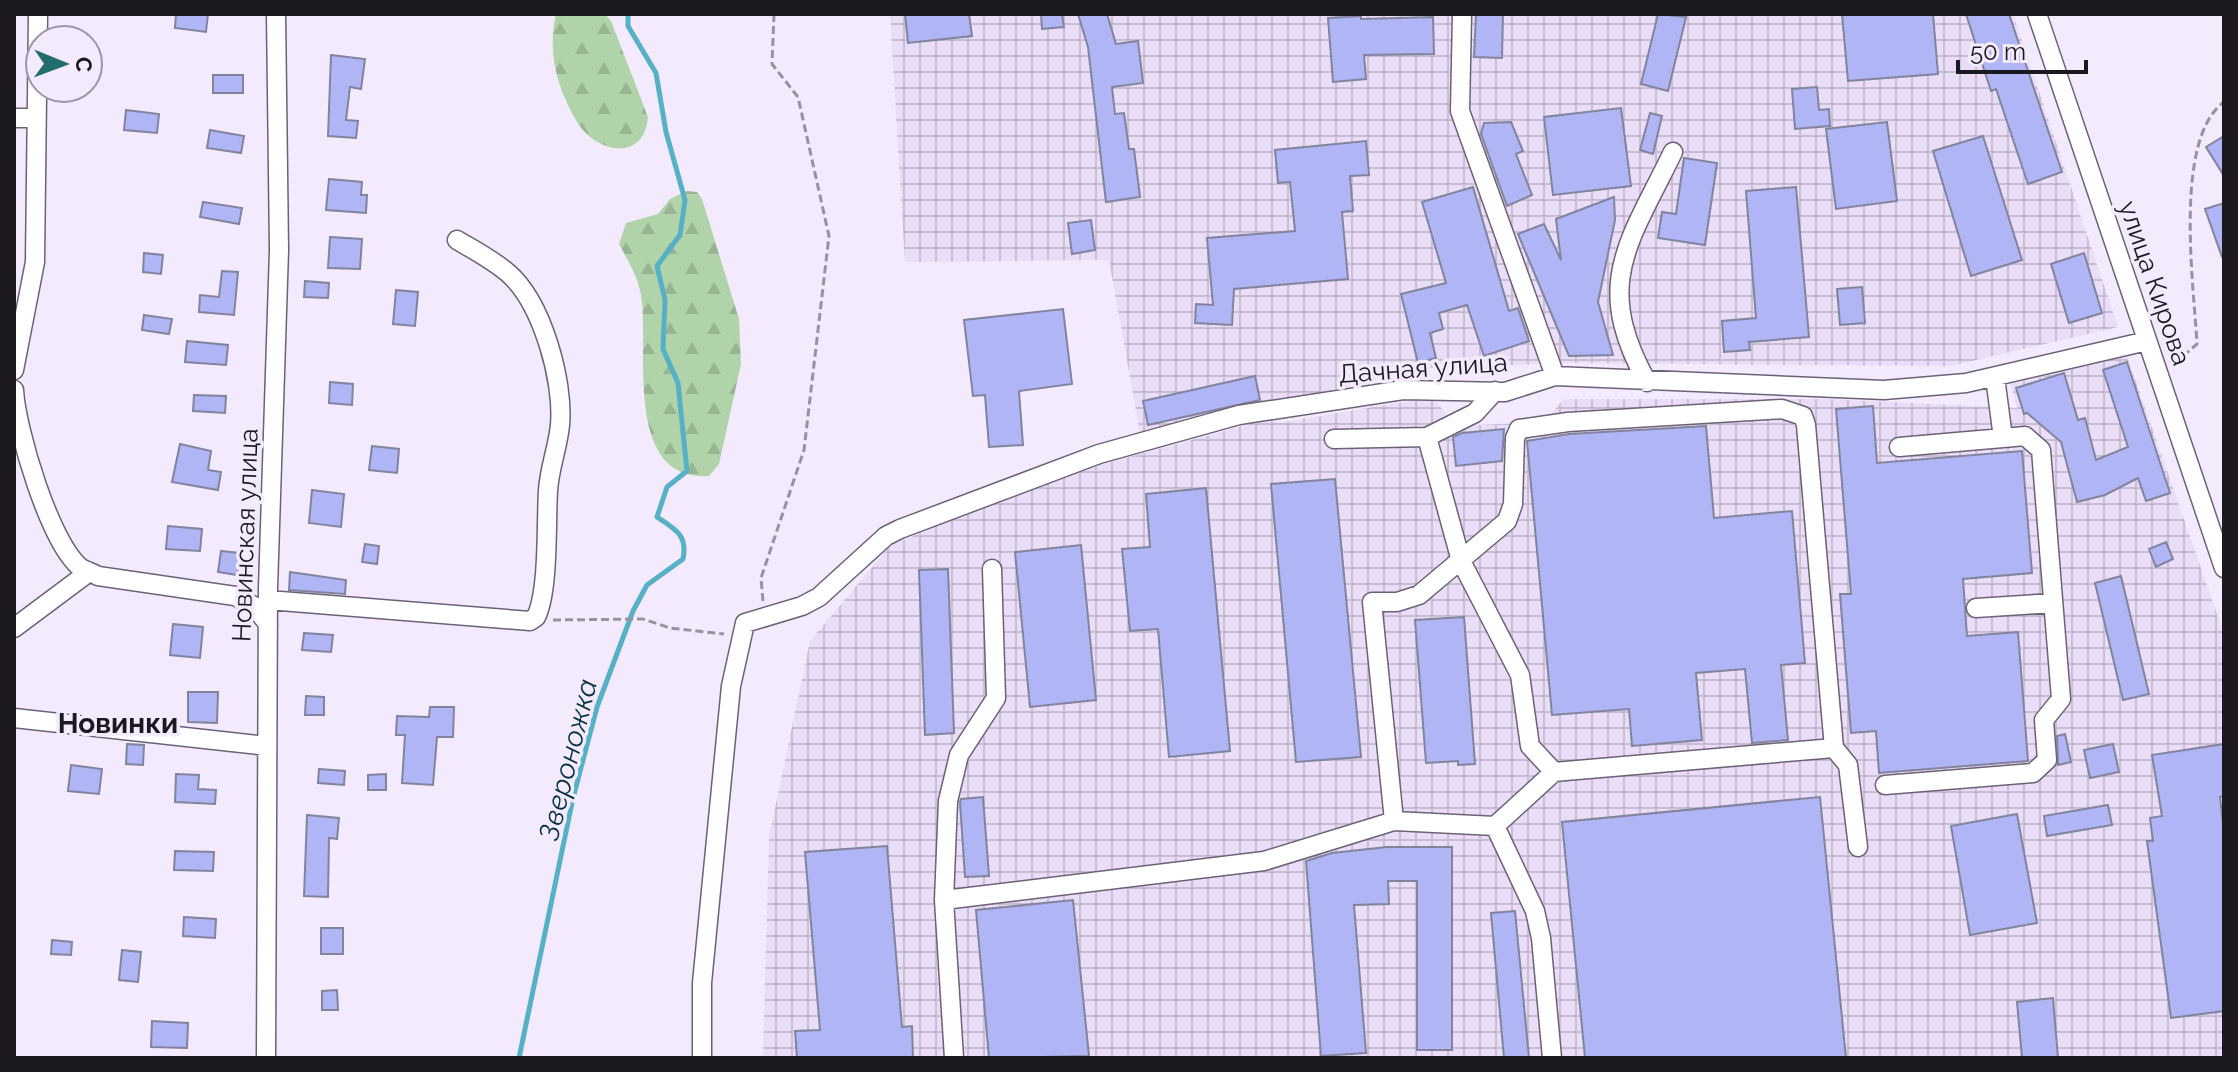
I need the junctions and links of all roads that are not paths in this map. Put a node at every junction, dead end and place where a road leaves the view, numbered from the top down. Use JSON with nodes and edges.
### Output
{"nodes":[{"id":1,"x":38,"y":14,"type":"edge"},
{"id":2,"x":276,"y":14,"type":"edge"},
{"id":3,"x":1462,"y":14,"type":"edge"},
{"id":4,"x":2037,"y":14,"type":"edge"},
{"id":5,"x":14,"y":118,"type":"edge"},
{"id":6,"x":35,"y":118,"type":"junction"},
{"id":7,"x":1673,"y":152,"type":"dead end"},
{"id":8,"x":457,"y":240,"type":"dead end"},
{"id":9,"x":22,"y":278,"type":"edge"},
{"id":10,"x":2147,"y":341,"type":"junction"},
{"id":11,"x":14,"y":370,"type":"edge"},
{"id":12,"x":1555,"y":376,"type":"junction"},
{"id":13,"x":1995,"y":377,"type":"junction"},
{"id":14,"x":1647,"y":382,"type":"junction"},
{"id":15,"x":14,"y":390,"type":"edge"},
{"id":16,"x":1495,"y":391,"type":"junction"},
{"id":17,"x":1427,"y":437,"type":"junction"},
{"id":18,"x":2003,"y":438,"type":"junction"},
{"id":19,"x":1334,"y":439,"type":"dead end"},
{"id":20,"x":1899,"y":447,"type":"dead end"},
{"id":21,"x":2219,"y":537,"type":"edge"},
{"id":22,"x":1461,"y":561,"type":"junction"},
{"id":23,"x":2224,"y":568,"type":"edge"},
{"id":24,"x":992,"y":569,"type":"dead end"},
{"id":25,"x":89,"y":572,"type":"junction"},
{"id":26,"x":269,"y":572,"type":"junction"},
{"id":27,"x":235,"y":596,"type":"junction"},
{"id":28,"x":268,"y":600,"type":"junction"},
{"id":29,"x":2053,"y":603,"type":"junction"},
{"id":30,"x":1976,"y":608,"type":"dead end"},
{"id":31,"x":268,"y":624,"type":"junction"},
{"id":32,"x":14,"y":628,"type":"edge"},
{"id":33,"x":14,"y":718,"type":"edge"},
{"id":34,"x":267,"y":746,"type":"junction"},
{"id":35,"x":1834,"y":748,"type":"junction"},
{"id":36,"x":1554,"y":772,"type":"junction"},
{"id":37,"x":1885,"y":785,"type":"dead end"},
{"id":38,"x":1394,"y":821,"type":"junction"},
{"id":39,"x":1495,"y":826,"type":"junction"},
{"id":40,"x":1858,"y":847,"type":"dead end"},
{"id":41,"x":944,"y":900,"type":"junction"},
{"id":42,"x":266,"y":1058,"type":"edge"},
{"id":43,"x":702,"y":1058,"type":"edge"},
{"id":44,"x":954,"y":1058,"type":"edge"},
{"id":45,"x":1552,"y":1058,"type":"edge"}],
"edges":[{"from":1,"to":6,"type":"street"},
{"from":2,"to":26,"type":"street","name":"Новинская улица"},
{"from":3,"to":12,"type":"street"},
{"from":4,"to":10,"type":"street","name":"улица Кирова"},
{"from":5,"to":6,"type":"street"},
{"from":6,"to":9,"type":"street"},
{"from":7,"to":14,"type":"street"},
{"from":8,"to":28,"type":"street"},
{"from":9,"to":11,"type":"street"},
{"from":10,"to":13,"type":"street","name":"Дачная улица"},
{"from":10,"to":21,"type":"street","name":"улица Кирова"},
{"from":12,"to":14,"type":"street","name":"Дачная улица"},
{"from":12,"to":16,"type":"street","name":"Дачная улица"},
{"from":13,"to":14,"type":"street","name":"Дачная улица"},
{"from":13,"to":18,"type":"street"},
{"from":15,"to":25,"type":"street"},
{"from":16,"to":17,"type":"street"},
{"from":16,"to":43,"type":"street","name":"Дачная улица"},
{"from":17,"to":19,"type":"street"},
{"from":17,"to":22,"type":"street"},
{"from":18,"to":20,"type":"street"},
{"from":18,"to":29,"type":"street"},
{"from":21,"to":23,"type":"street","name":"улица Кирова"},
{"from":22,"to":35,"type":"street"},
{"from":22,"to":36,"type":"street"},
{"from":22,"to":38,"type":"street"},
{"from":24,"to":41,"type":"street"},
{"from":25,"to":27,"type":"street"},
{"from":25,"to":32,"type":"street"},
{"from":26,"to":27,"type":"street"},
{"from":26,"to":28,"type":"street","name":"Новинская улица"},
{"from":27,"to":31,"type":"street"},
{"from":28,"to":31,"type":"street","name":"Новинская улица"},
{"from":29,"to":30,"type":"street"},
{"from":29,"to":37,"type":"street"},
{"from":31,"to":34,"type":"street","name":"Новинская улица"},
{"from":33,"to":34,"type":"street"},
{"from":34,"to":42,"type":"street","name":"Новинская улица"},
{"from":35,"to":36,"type":"street"},
{"from":35,"to":40,"type":"street"},
{"from":36,"to":39,"type":"street"},
{"from":38,"to":39,"type":"street"},
{"from":38,"to":41,"type":"street"},
{"from":39,"to":45,"type":"street"},
{"from":41,"to":44,"type":"street"}]}
